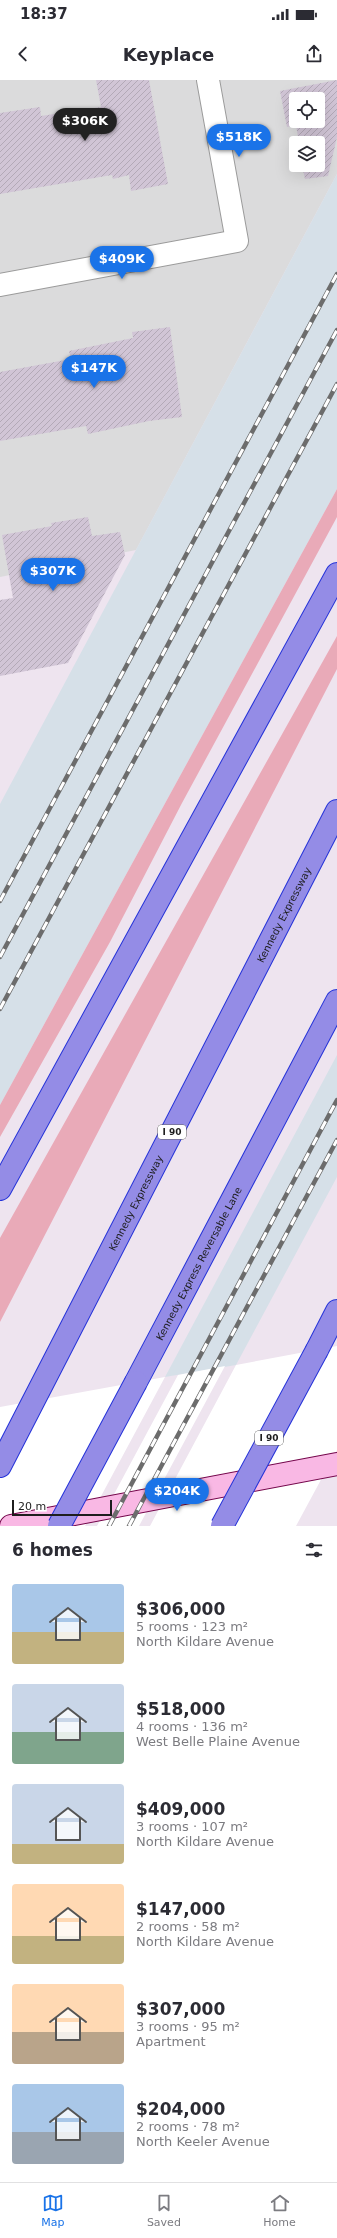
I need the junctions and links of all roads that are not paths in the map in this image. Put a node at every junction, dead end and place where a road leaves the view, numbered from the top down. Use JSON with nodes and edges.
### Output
{"nodes":[{"id":1,"x":208,"y":80,"type":"edge"},
{"id":2,"x":0,"y":285,"type":"edge"},
{"id":3,"x":337,"y":574,"type":"edge"},
{"id":4,"x":337,"y":811,"type":"edge"},
{"id":5,"x":337,"y":1001,"type":"edge"},
{"id":6,"x":0,"y":1190,"type":"edge"},
{"id":7,"x":337,"y":1311,"type":"edge"},
{"id":8,"x":337,"y":1464,"type":"edge"},
{"id":9,"x":0,"y":1466,"type":"edge"},
{"id":10,"x":10,"y":1526,"type":"edge"},
{"id":11,"x":59,"y":1526,"type":"edge"},
{"id":12,"x":222,"y":1526,"type":"edge"}],
"edges":[{"from":1,"to":2,"type":"street"},
{"from":3,"to":6,"type":"highway"},
{"from":4,"to":9,"type":"highway","name":"Kennedy Expressway","number":"I 90"},
{"from":5,"to":11,"type":"highway","name":"Kennedy Express Reversable Lane","bridge":true},
{"from":7,"to":12,"type":"highway","number":"I 90","bridge":true},
{"from":8,"to":10,"type":"street"}]}
